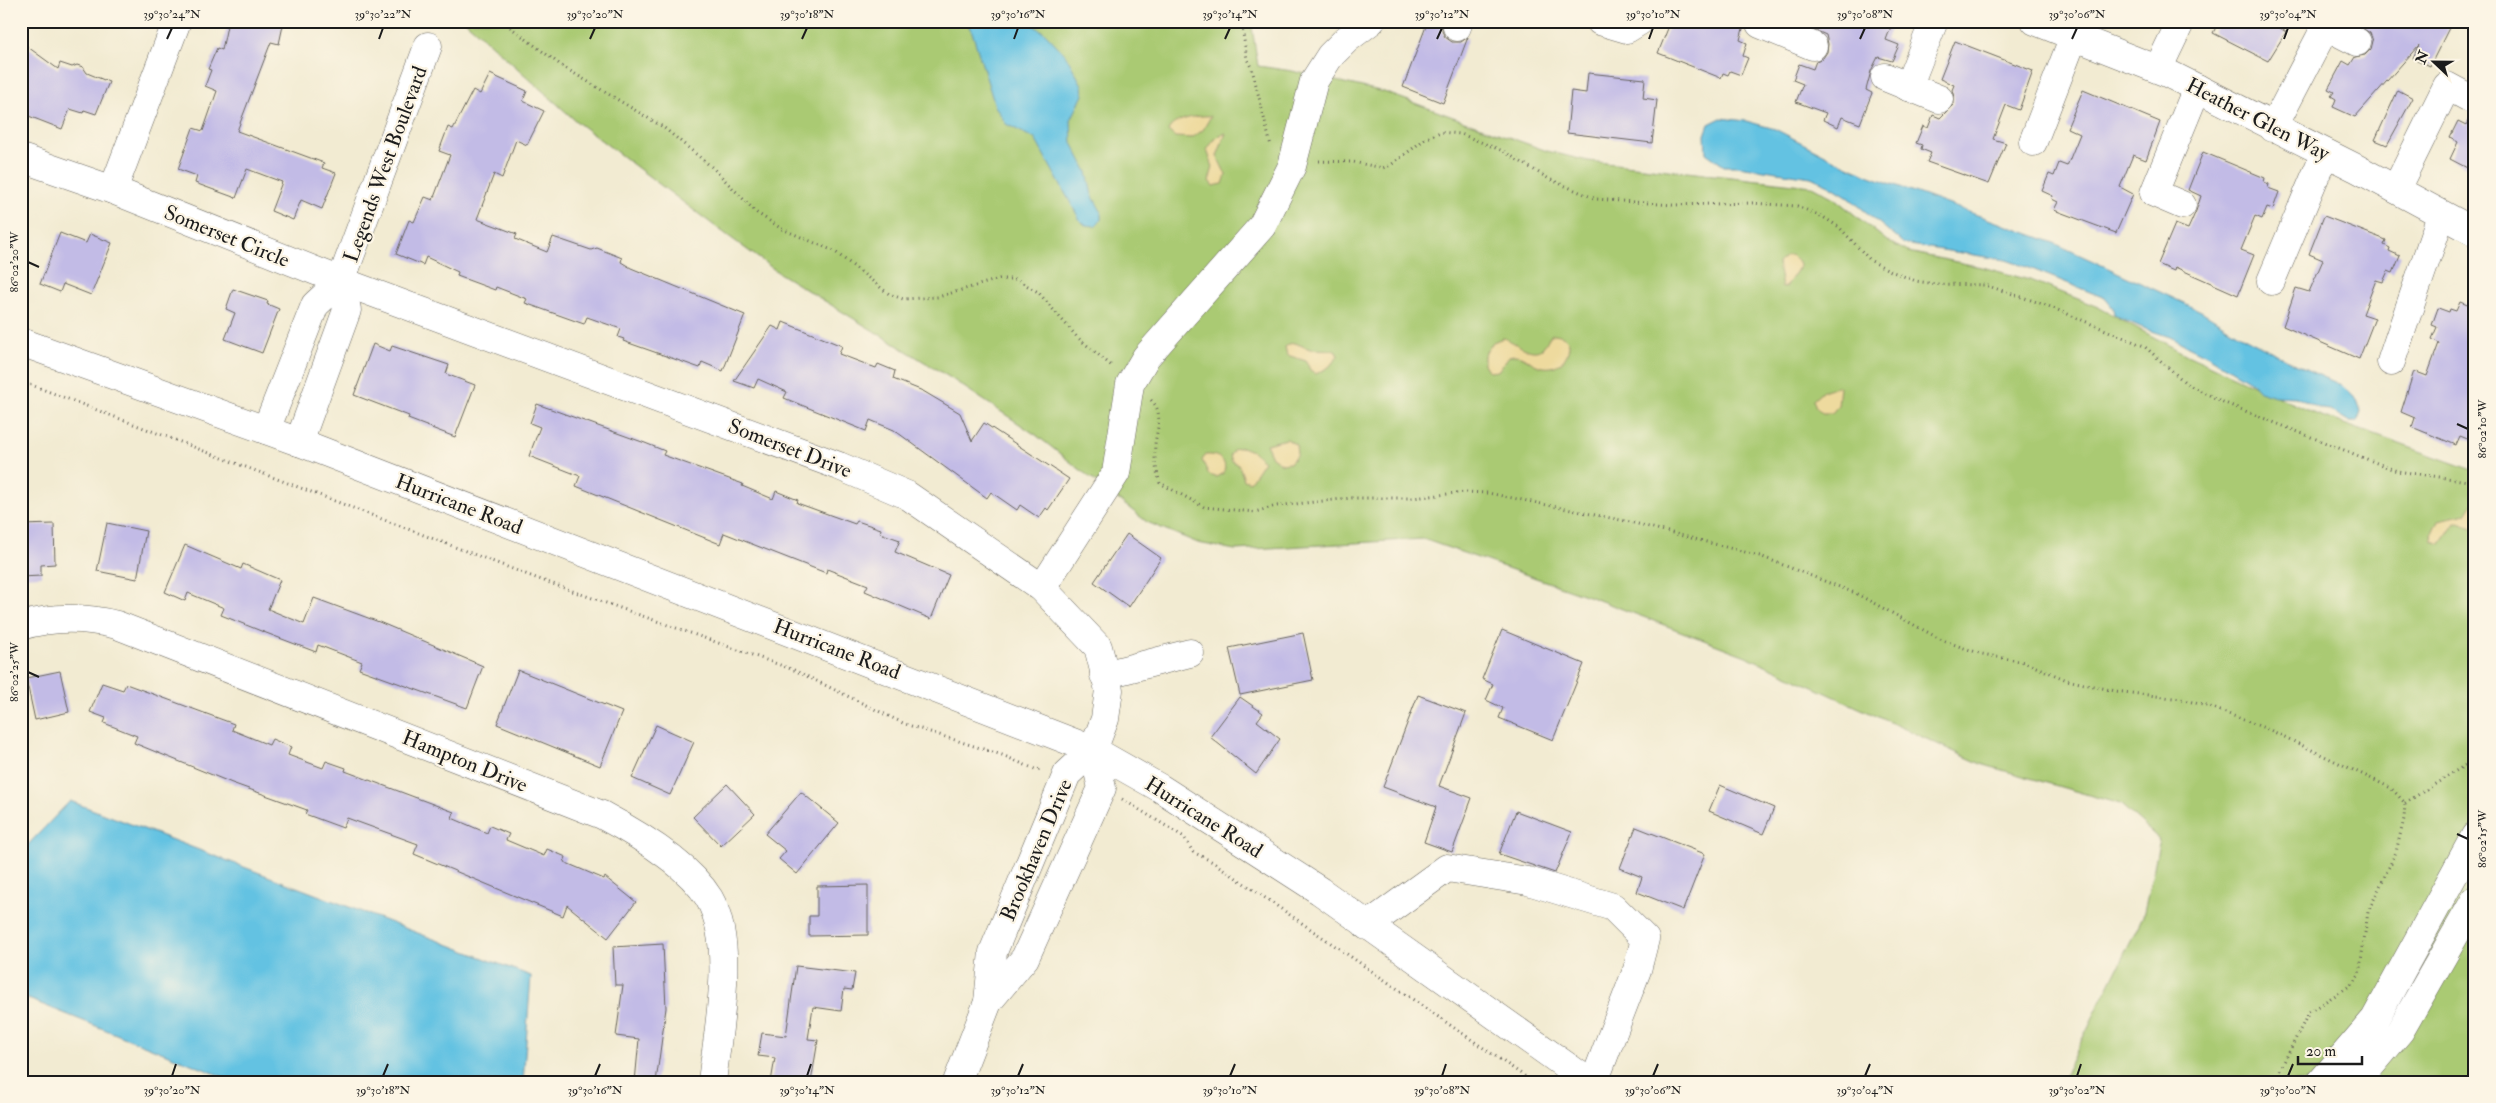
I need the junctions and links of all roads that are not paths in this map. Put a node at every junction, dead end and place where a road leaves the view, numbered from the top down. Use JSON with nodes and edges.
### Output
{"nodes":[{"id":1,"x":177,"y":21,"type":"edge"},
{"id":2,"x":1371,"y":21,"type":"edge"},
{"id":3,"x":1600,"y":21,"type":"edge"},
{"id":4,"x":1640,"y":21,"type":"edge"},
{"id":5,"x":1934,"y":21,"type":"edge"},
{"id":6,"x":2035,"y":21,"type":"edge"},
{"id":7,"x":2181,"y":21,"type":"edge"},
{"id":8,"x":1777,"y":26,"type":"edge"},
{"id":9,"x":2074,"y":36,"type":"junction"},
{"id":10,"x":2357,"y":42,"type":"dead end"},
{"id":11,"x":428,"y":46,"type":"dead end"},
{"id":12,"x":1813,"y":46,"type":"dead end"},
{"id":13,"x":2158,"y":69,"type":"junction"},
{"id":14,"x":2197,"y":88,"type":"junction"},
{"id":15,"x":1939,"y":99,"type":"dead end"},
{"id":16,"x":2475,"y":101,"type":"edge"},
{"id":17,"x":2273,"y":128,"type":"junction"},
{"id":18,"x":2034,"y":142,"type":"dead end"},
{"id":19,"x":2324,"y":153,"type":"junction"},
{"id":20,"x":21,"y":158,"type":"edge"},
{"id":21,"x":2396,"y":189,"type":"junction"},
{"id":22,"x":113,"y":190,"type":"junction"},
{"id":23,"x":2182,"y":205,"type":"dead end"},
{"id":24,"x":2441,"y":215,"type":"junction"},
{"id":25,"x":2475,"y":232,"type":"edge"},
{"id":26,"x":341,"y":281,"type":"junction"},
{"id":27,"x":2271,"y":281,"type":"dead end"},
{"id":28,"x":21,"y":342,"type":"edge"},
{"id":29,"x":2391,"y":362,"type":"dead end"},
{"id":30,"x":266,"y":430,"type":"junction"},
{"id":31,"x":299,"y":442,"type":"junction"},
{"id":32,"x":1042,"y":588,"type":"junction"},
{"id":33,"x":21,"y":626,"type":"edge"},
{"id":34,"x":1190,"y":653,"type":"dead end"},
{"id":35,"x":1104,"y":675,"type":"junction"},
{"id":36,"x":1094,"y":750,"type":"junction"},
{"id":37,"x":2475,"y":836,"type":"edge"},
{"id":38,"x":2475,"y":900,"type":"edge"},
{"id":39,"x":1367,"y":926,"type":"junction"},
{"id":40,"x":988,"y":1002,"type":"junction"},
{"id":41,"x":712,"y":1082,"type":"edge"},
{"id":42,"x":957,"y":1082,"type":"edge"},
{"id":43,"x":1589,"y":1082,"type":"edge"},
{"id":44,"x":1594,"y":1082,"type":"edge"},
{"id":45,"x":2322,"y":1082,"type":"edge"},
{"id":46,"x":2357,"y":1082,"type":"edge"}],
"edges":[{"from":1,"to":22,"type":"street"},
{"from":2,"to":32,"type":"street"},
{"from":3,"to":4,"type":"street"},
{"from":5,"to":15,"type":"street"},
{"from":6,"to":9,"type":"street","name":"Heather Glen Way"},
{"from":7,"to":13,"type":"street"},
{"from":8,"to":12,"type":"street"},
{"from":9,"to":13,"type":"street","name":"Heather Glen Way"},
{"from":9,"to":18,"type":"street"},
{"from":10,"to":17,"type":"street"},
{"from":11,"to":26,"type":"street","name":"Legends West Boulevard"},
{"from":13,"to":14,"type":"street","name":"Heather Glen Way"},
{"from":14,"to":17,"type":"street","name":"Heather Glen Way"},
{"from":14,"to":23,"type":"street"},
{"from":16,"to":21,"type":"street"},
{"from":17,"to":19,"type":"street","name":"Heather Glen Way"},
{"from":19,"to":21,"type":"street","name":"Heather Glen Way"},
{"from":19,"to":27,"type":"street"},
{"from":20,"to":22,"type":"street","name":"Somerset Circle"},
{"from":21,"to":24,"type":"street","name":"Heather Glen Way"},
{"from":22,"to":26,"type":"street","name":"Somerset Circle"},
{"from":24,"to":25,"type":"street","name":"Heather Glen Way"},
{"from":24,"to":29,"type":"street"},
{"from":26,"to":30,"type":"street","name":"Legends West Boulevard"},
{"from":26,"to":31,"type":"street","name":"Legends West Boulevard"},
{"from":26,"to":32,"type":"street","name":"Somerset Drive"},
{"from":28,"to":30,"type":"street","name":"Hurricane Road"},
{"from":30,"to":31,"type":"street","name":"Hurricane Road"},
{"from":31,"to":36,"type":"street","name":"Hurricane Road"},
{"from":32,"to":35,"type":"street","name":"Somerset Drive"},
{"from":33,"to":41,"type":"street","name":"Hampton Drive"},
{"from":34,"to":35,"type":"street"},
{"from":35,"to":36,"type":"street","name":"Somerset Drive"},
{"from":36,"to":39,"type":"street","name":"Hurricane Road"},
{"from":36,"to":40,"type":"street","name":"Brookhaven Drive"},
{"from":36,"to":40,"type":"street","name":"Brookhaven Drive"},
{"from":37,"to":45,"type":"street"},
{"from":38,"to":46,"type":"street"},
{"from":39,"to":43,"type":"street","name":"Hurricane Road"},
{"from":39,"to":44,"type":"street"},
{"from":40,"to":42,"type":"street","name":"Brookhaven Drive"}]}
